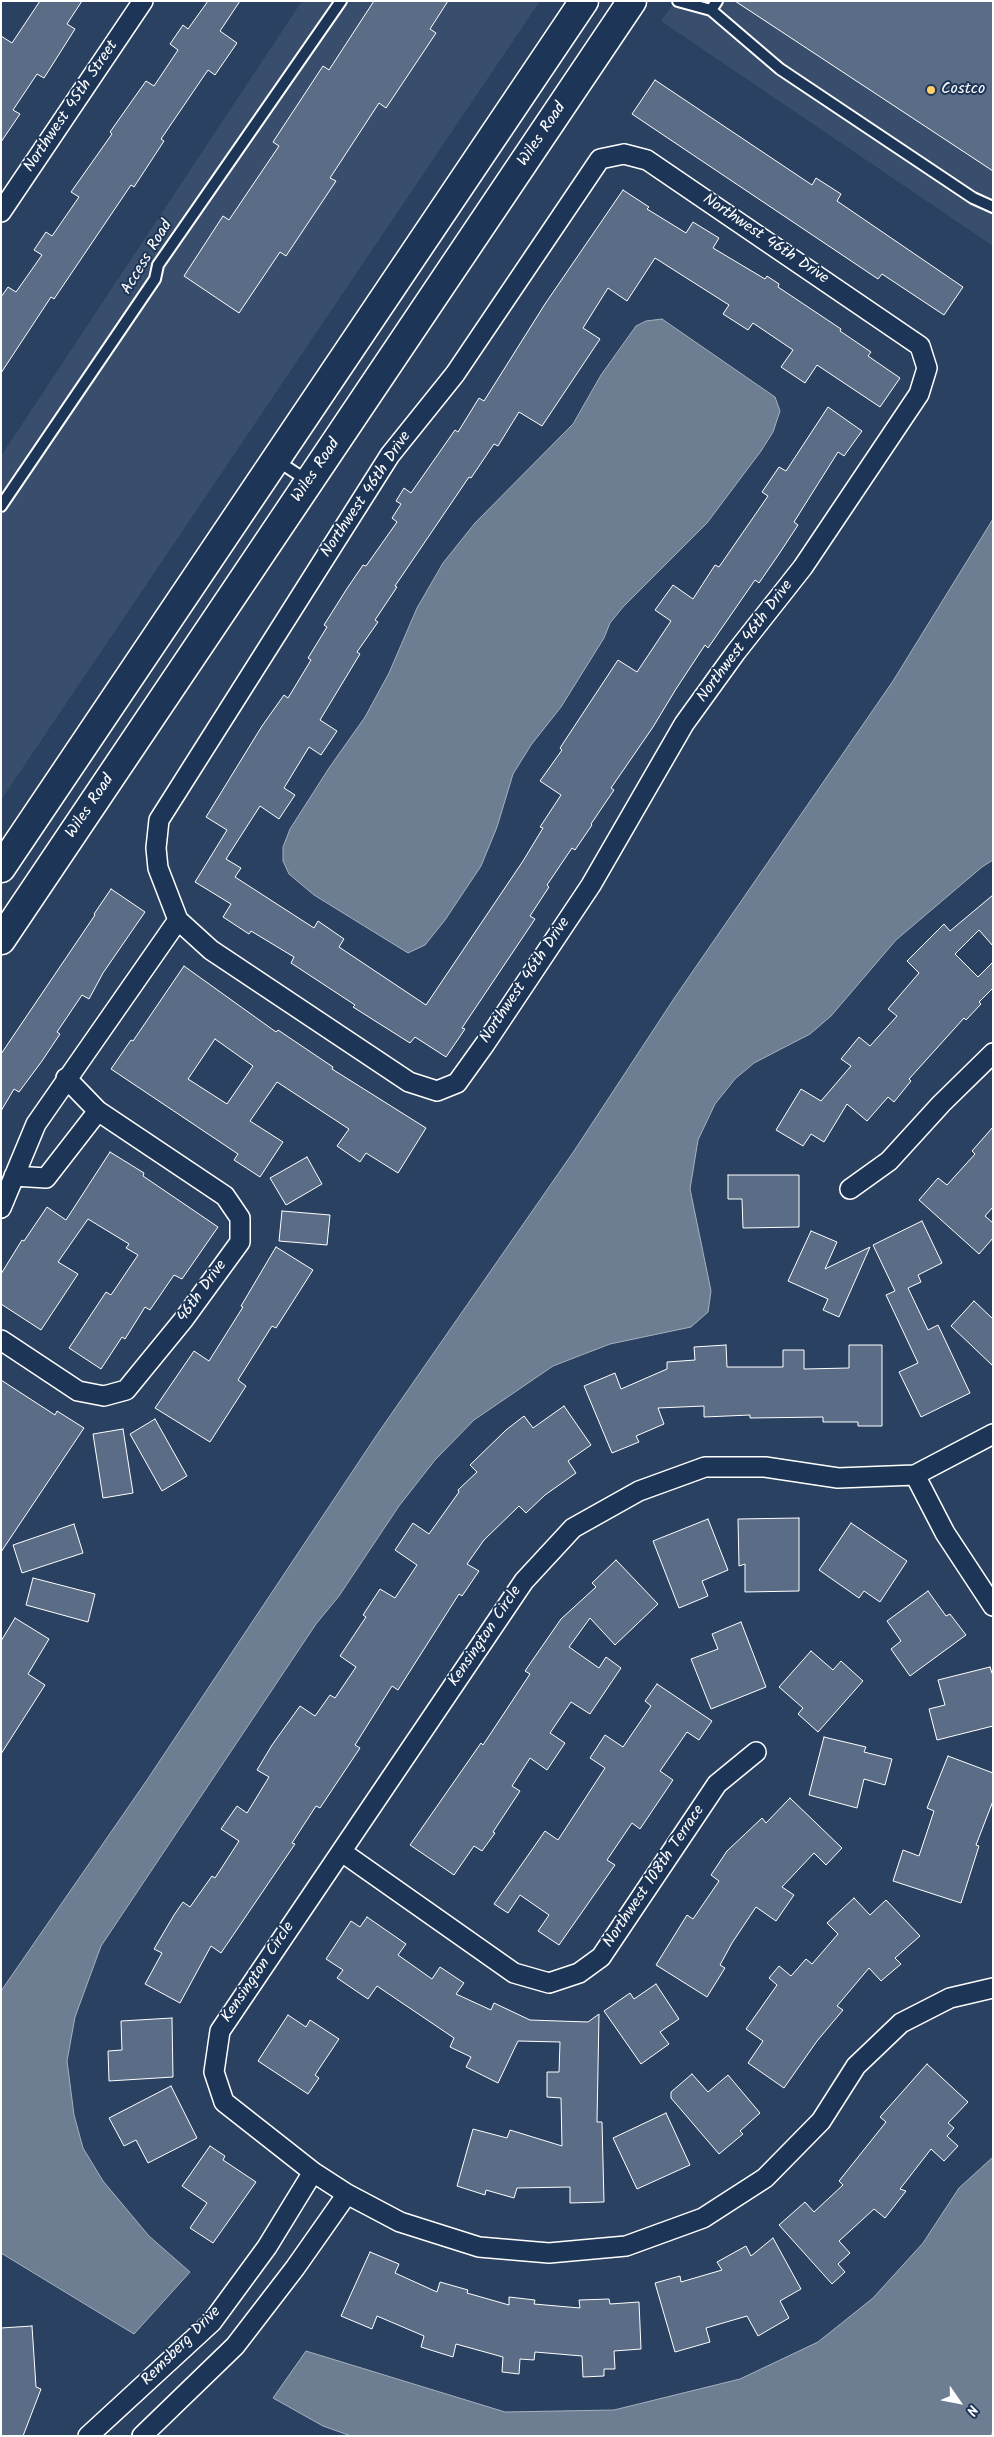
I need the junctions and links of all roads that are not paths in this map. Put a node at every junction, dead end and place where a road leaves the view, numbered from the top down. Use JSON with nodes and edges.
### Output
{"nodes":[{"id":1,"x":143,"y":1,"type":"edge"},
{"id":2,"x":340,"y":1,"type":"edge"},
{"id":3,"x":584,"y":1,"type":"edge"},
{"id":4,"x":632,"y":1,"type":"edge"},
{"id":5,"x":678,"y":1,"type":"edge"},
{"id":6,"x":714,"y":6,"type":"edge"},
{"id":7,"x":993,"y":207,"type":"edge"},
{"id":8,"x":1,"y":212,"type":"edge"},
{"id":9,"x":275,"y":460,"type":"junction"},
{"id":10,"x":310,"y":482,"type":"junction"},
{"id":11,"x":1,"y":506,"type":"edge"},
{"id":12,"x":1,"y":868,"type":"edge"},
{"id":13,"x":178,"y":920,"type":"junction"},
{"id":14,"x":1,"y":940,"type":"edge"},
{"id":15,"x":993,"y":1053,"type":"edge"},
{"id":16,"x":66,"y":1078,"type":"junction"},
{"id":17,"x":98,"y":1111,"type":"junction"},
{"id":18,"x":14,"y":1176,"type":"junction"},
{"id":19,"x":850,"y":1189,"type":"dead end"},
{"id":20,"x":1,"y":1208,"type":"edge"},
{"id":21,"x":1,"y":1340,"type":"edge"},
{"id":22,"x":993,"y":1434,"type":"edge"},
{"id":23,"x":915,"y":1475,"type":"junction"},
{"id":24,"x":993,"y":1606,"type":"edge"},
{"id":25,"x":756,"y":1752,"type":"dead end"},
{"id":26,"x":342,"y":1852,"type":"junction"},
{"id":27,"x":993,"y":1988,"type":"edge"},
{"id":28,"x":313,"y":2172,"type":"junction"},
{"id":29,"x":346,"y":2194,"type":"junction"},
{"id":30,"x":88,"y":2436,"type":"edge"},
{"id":31,"x":142,"y":2436,"type":"edge"}],
"edges":[{"from":1,"to":8,"type":"street","name":"Northwest 45th Street"},
{"from":2,"to":11,"type":"lane","name":"Access Road"},
{"from":3,"to":9,"type":"main road"},
{"from":4,"to":10,"type":"main road","name":"Wiles Road"},
{"from":5,"to":6,"type":"lane"},
{"from":6,"to":7,"type":"lane"},
{"from":9,"to":10,"type":"lane"},
{"from":9,"to":12,"type":"main road"},
{"from":10,"to":14,"type":"main road","name":"Wiles Road"},
{"from":13,"to":13,"type":"street","name":"Northwest 46th Drive"},
{"from":13,"to":16,"type":"street"},
{"from":15,"to":19,"type":"street"},
{"from":16,"to":17,"type":"street","name":"46th Drive"},
{"from":16,"to":18,"type":"street"},
{"from":17,"to":18,"type":"street"},
{"from":17,"to":21,"type":"street","name":"46th Drive"},
{"from":18,"to":20,"type":"street"},
{"from":22,"to":23,"type":"street","name":"Kensington Circle"},
{"from":23,"to":24,"type":"street"},
{"from":23,"to":26,"type":"street","name":"Kensington Circle"},
{"from":25,"to":26,"type":"street","name":"Northwest 108th Terrace"},
{"from":26,"to":28,"type":"street","name":"Kensington Circle"},
{"from":27,"to":29,"type":"street","name":"Kensington Circle"},
{"from":28,"to":29,"type":"street","name":"Kensington Circle"},
{"from":28,"to":30,"type":"street","name":"Remsberg Drive"},
{"from":29,"to":31,"type":"street"}]}
